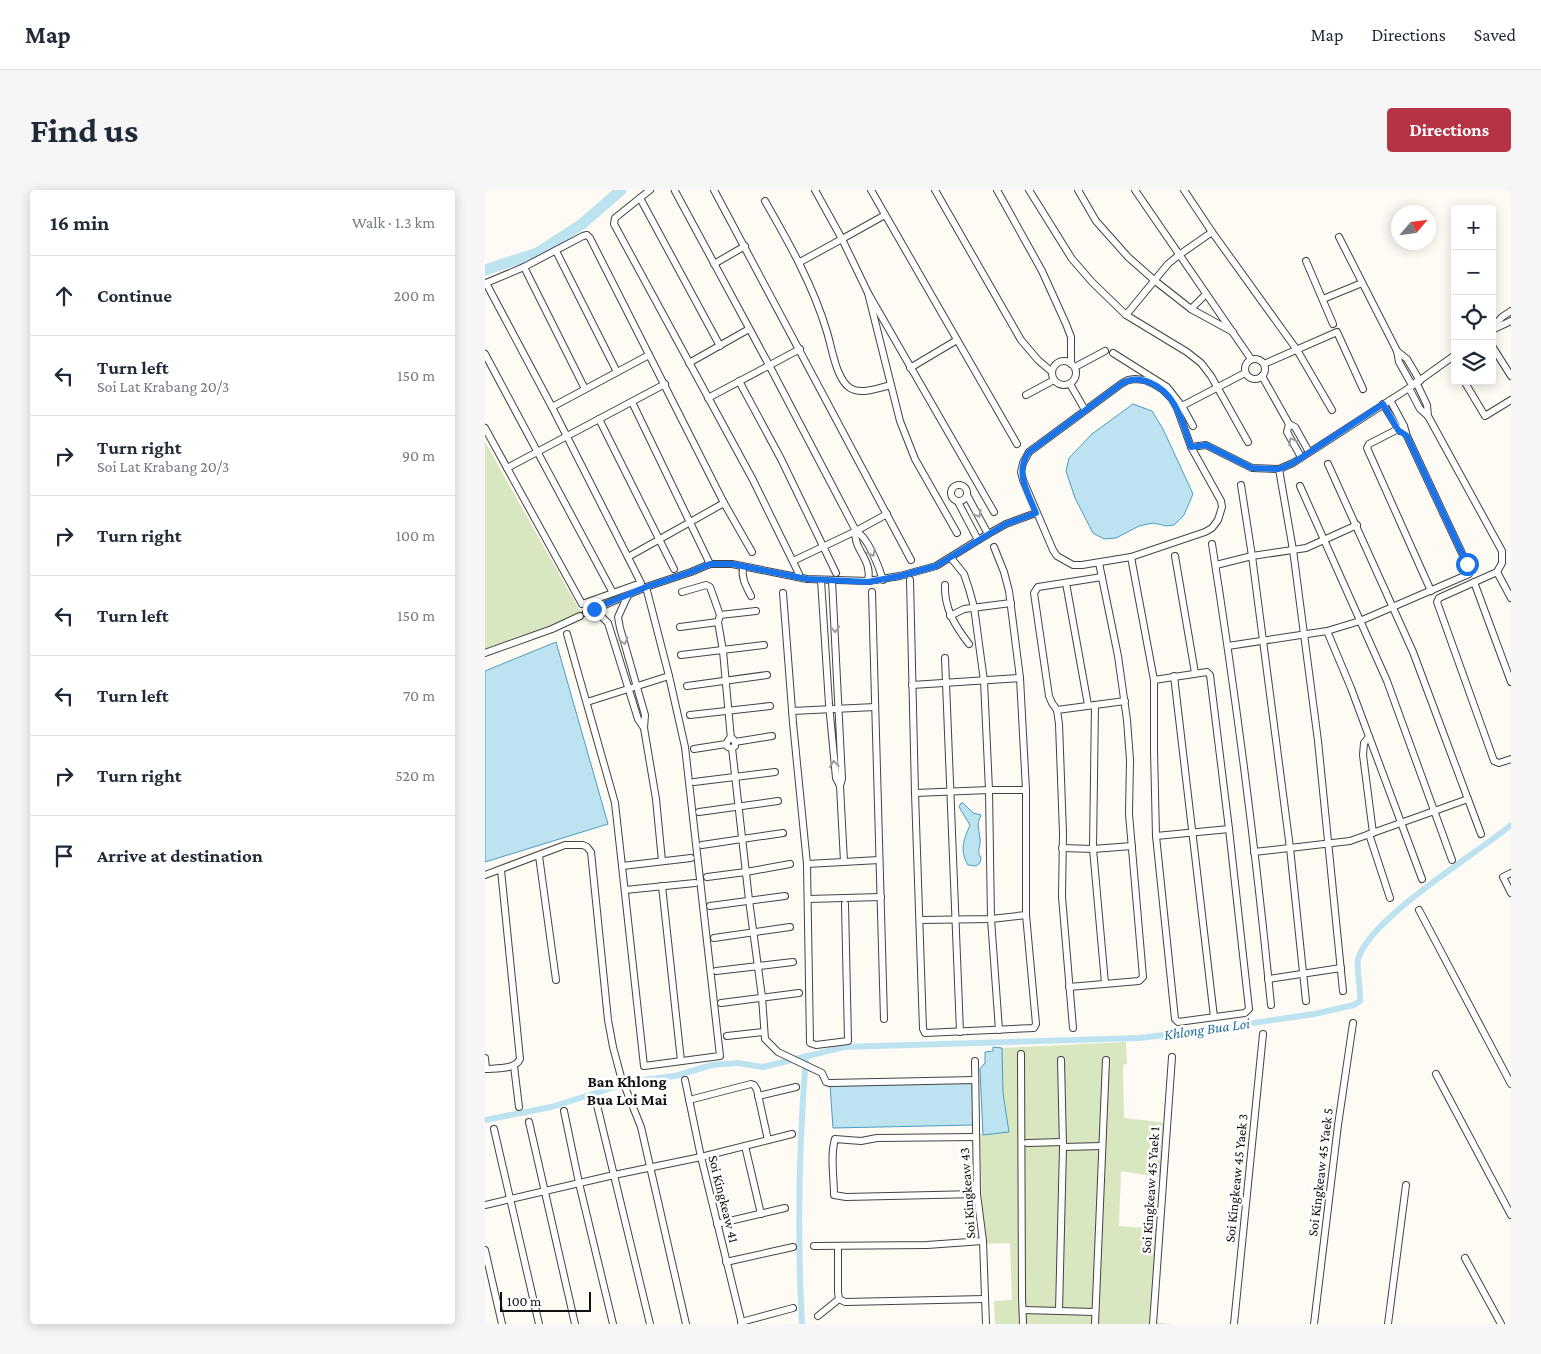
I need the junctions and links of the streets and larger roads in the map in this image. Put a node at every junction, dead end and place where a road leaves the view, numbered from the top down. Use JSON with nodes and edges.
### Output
{"nodes":[{"id":1,"x":650,"y":190,"type":"edge"},
{"id":2,"x":714,"y":190,"type":"edge"},
{"id":3,"x":815,"y":190,"type":"edge"},
{"id":4,"x":871,"y":190,"type":"edge"},
{"id":5,"x":935,"y":190,"type":"edge"},
{"id":6,"x":997,"y":190,"type":"edge"},
{"id":7,"x":1078,"y":190,"type":"edge"},
{"id":8,"x":1135,"y":190,"type":"edge"},
{"id":9,"x":1184,"y":190,"type":"edge"},
{"id":10,"x":675,"y":191,"type":"dead end"},
{"id":11,"x":1032,"y":191,"type":"edge"},
{"id":12,"x":640,"y":198,"type":"junction"},
{"id":13,"x":765,"y":201,"type":"dead end"},
{"id":14,"x":885,"y":214,"type":"junction"},
{"id":15,"x":1212,"y":232,"type":"junction"},
{"id":16,"x":1339,"y":237,"type":"dead end"},
{"id":17,"x":843,"y":239,"type":"junction"},
{"id":18,"x":745,"y":246,"type":"junction"},
{"id":19,"x":556,"y":251,"type":"junction"},
{"id":20,"x":1179,"y":255,"type":"junction"},
{"id":21,"x":1306,"y":261,"type":"dead end"},
{"id":22,"x":800,"y":262,"type":"junction"},
{"id":23,"x":714,"y":264,"type":"junction"},
{"id":24,"x":524,"y":267,"type":"junction"},
{"id":25,"x":1153,"y":280,"type":"junction"},
{"id":26,"x":486,"y":283,"type":"edge"},
{"id":27,"x":1361,"y":283,"type":"junction"},
{"id":28,"x":869,"y":293,"type":"junction"},
{"id":29,"x":1205,"y":294,"type":"junction"},
{"id":30,"x":1323,"y":299,"type":"junction"},
{"id":31,"x":1191,"y":309,"type":"junction"},
{"id":32,"x":1511,"y":311,"type":"edge"},
{"id":33,"x":1126,"y":315,"type":"junction"},
{"id":34,"x":1511,"y":322,"type":"edge"},
{"id":35,"x":1333,"y":324,"type":"dead end"},
{"id":36,"x":1496,"y":325,"type":"edge"},
{"id":37,"x":1496,"y":328,"type":"edge"},
{"id":38,"x":749,"y":329,"type":"junction"},
{"id":39,"x":1233,"y":332,"type":"junction"},
{"id":40,"x":957,"y":340,"type":"junction"},
{"id":41,"x":720,"y":346,"type":"junction"},
{"id":42,"x":800,"y":349,"type":"junction"},
{"id":43,"x":900,"y":350,"type":"junction"},
{"id":44,"x":1297,"y":350,"type":"junction"},
{"id":45,"x":1105,"y":351,"type":"dead end"},
{"id":46,"x":1496,"y":352,"type":"edge"},
{"id":47,"x":1113,"y":353,"type":"dead end"},
{"id":48,"x":485,"y":354,"type":"edge"},
{"id":49,"x":649,"y":355,"type":"junction"},
{"id":50,"x":885,"y":357,"type":"junction"},
{"id":51,"x":1251,"y":359,"type":"junction"},
{"id":52,"x":1451,"y":359,"type":"edge"},
{"id":53,"x":689,"y":362,"type":"junction"},
{"id":54,"x":1264,"y":364,"type":"junction"},
{"id":55,"x":769,"y":365,"type":"junction"},
{"id":56,"x":1073,"y":365,"type":"junction"},
{"id":57,"x":910,"y":368,"type":"junction"},
{"id":58,"x":617,"y":372,"type":"junction"},
{"id":59,"x":1052,"y":372,"type":"junction"},
{"id":60,"x":1245,"y":373,"type":"junction"},
{"id":61,"x":1263,"y":376,"type":"junction"},
{"id":62,"x":1511,"y":376,"type":"edge"},
{"id":63,"x":1054,"y":380,"type":"junction"},
{"id":64,"x":739,"y":381,"type":"junction"},
{"id":65,"x":665,"y":384,"type":"junction"},
{"id":66,"x":1070,"y":384,"type":"junction"},
{"id":67,"x":1414,"y":384,"type":"junction"},
{"id":68,"x":891,"y":385,"type":"junction"},
{"id":69,"x":1466,"y":385,"type":"edge"},
{"id":70,"x":1218,"y":387,"type":"junction"},
{"id":71,"x":585,"y":389,"type":"junction"},
{"id":72,"x":1363,"y":389,"type":"dead end"},
{"id":73,"x":1026,"y":395,"type":"dead end"},
{"id":74,"x":708,"y":398,"type":"junction"},
{"id":75,"x":1390,"y":400,"type":"junction"},
{"id":76,"x":1511,"y":400,"type":"edge"},
{"id":77,"x":632,"y":402,"type":"junction"},
{"id":78,"x":1383,"y":404,"type":"junction"},
{"id":79,"x":1182,"y":406,"type":"junction"},
{"id":80,"x":552,"y":407,"type":"junction"},
{"id":81,"x":1085,"y":410,"type":"junction"},
{"id":82,"x":1332,"y":410,"type":"dead end"},
{"id":83,"x":599,"y":419,"type":"junction"},
{"id":84,"x":1289,"y":424,"type":"junction"},
{"id":85,"x":1193,"y":426,"type":"dead end"},
{"id":86,"x":485,"y":428,"type":"edge"},
{"id":87,"x":1401,"y":428,"type":"junction"},
{"id":88,"x":567,"y":436,"type":"junction"},
{"id":89,"x":1248,"y":442,"type":"dead end"},
{"id":90,"x":1017,"y":444,"type":"dead end"},
{"id":91,"x":1191,"y":447,"type":"junction"},
{"id":92,"x":538,"y":451,"type":"junction"},
{"id":93,"x":1309,"y":452,"type":"junction"},
{"id":94,"x":1301,"y":457,"type":"junction"},
{"id":95,"x":1328,"y":464,"type":"dead end"},
{"id":96,"x":507,"y":468,"type":"junction"},
{"id":97,"x":1279,"y":469,"type":"junction"},
{"id":98,"x":977,"y":484,"type":"junction"},
{"id":99,"x":1241,"y":485,"type":"dead end"},
{"id":100,"x":1300,"y":486,"type":"dead end"},
{"id":101,"x":967,"y":492,"type":"junction"},
{"id":102,"x":955,"y":500,"type":"junction"},
{"id":103,"x":724,"y":503,"type":"junction"},
{"id":104,"x":941,"y":504,"type":"junction"},
{"id":105,"x":994,"y":512,"type":"dead end"},
{"id":106,"x":1036,"y":513,"type":"junction"},
{"id":107,"x":887,"y":514,"type":"junction"},
{"id":108,"x":690,"y":521,"type":"junction"},
{"id":109,"x":1357,"y":525,"type":"junction"},
{"id":110,"x":856,"y":531,"type":"junction"},
{"id":111,"x":957,"y":533,"type":"dead end"},
{"id":112,"x":989,"y":534,"type":"junction"},
{"id":113,"x":659,"y":539,"type":"junction"},
{"id":114,"x":978,"y":540,"type":"junction"},
{"id":115,"x":1324,"y":540,"type":"junction"},
{"id":116,"x":1212,"y":544,"type":"dead end"},
{"id":117,"x":823,"y":546,"type":"junction"},
{"id":118,"x":994,"y":547,"type":"dead end"},
{"id":119,"x":1293,"y":550,"type":"junction"},
{"id":120,"x":752,"y":552,"type":"dead end"},
{"id":121,"x":1175,"y":556,"type":"dead end"},
{"id":122,"x":1252,"y":556,"type":"junction"},
{"id":123,"x":628,"y":557,"type":"junction"},
{"id":124,"x":951,"y":558,"type":"junction"},
{"id":125,"x":1131,"y":558,"type":"junction"},
{"id":126,"x":911,"y":560,"type":"dead end"},
{"id":127,"x":793,"y":561,"type":"junction"},
{"id":128,"x":1099,"y":563,"type":"junction"},
{"id":129,"x":710,"y":564,"type":"junction"},
{"id":130,"x":1216,"y":565,"type":"junction"},
{"id":131,"x":743,"y":567,"type":"junction"},
{"id":132,"x":674,"y":569,"type":"dead end"},
{"id":133,"x":1497,"y":572,"type":"junction"},
{"id":134,"x":836,"y":573,"type":"dead end"},
{"id":135,"x":799,"y":574,"type":"dead end"},
{"id":136,"x":1102,"y":577,"type":"junction"},
{"id":137,"x":821,"y":580,"type":"junction"},
{"id":138,"x":832,"y":580,"type":"junction"},
{"id":139,"x":883,"y":580,"type":"junction"},
{"id":140,"x":910,"y":580,"type":"dead end"},
{"id":141,"x":868,"y":582,"type":"junction"},
{"id":142,"x":1066,"y":582,"type":"junction"},
{"id":143,"x":1474,"y":582,"type":"junction"},
{"id":144,"x":945,"y":584,"type":"dead end"},
{"id":145,"x":646,"y":587,"type":"junction"},
{"id":146,"x":1431,"y":591,"type":"junction"},
{"id":147,"x":681,"y":592,"type":"dead end"},
{"id":148,"x":872,"y":592,"type":"dead end"},
{"id":149,"x":613,"y":593,"type":"junction"},
{"id":150,"x":783,"y":593,"type":"dead end"},
{"id":151,"x":628,"y":594,"type":"junction"},
{"id":152,"x":751,"y":596,"type":"dead end"},
{"id":153,"x":1511,"y":598,"type":"edge"},
{"id":154,"x":1011,"y":603,"type":"junction"},
{"id":155,"x":974,"y":607,"type":"junction"},
{"id":156,"x":1393,"y":607,"type":"junction"},
{"id":157,"x":594,"y":609,"type":"junction"},
{"id":158,"x":756,"y":611,"type":"dead end"},
{"id":159,"x":950,"y":616,"type":"junction"},
{"id":160,"x":719,"y":618,"type":"junction"},
{"id":161,"x":1360,"y":621,"type":"junction"},
{"id":162,"x":680,"y":627,"type":"dead end"},
{"id":163,"x":1327,"y":631,"type":"junction"},
{"id":164,"x":567,"y":634,"type":"dead end"},
{"id":165,"x":1304,"y":635,"type":"junction"},
{"id":166,"x":1263,"y":641,"type":"junction"},
{"id":167,"x":969,"y":644,"type":"dead end"},
{"id":168,"x":765,"y":645,"type":"dead end"},
{"id":169,"x":1228,"y":646,"type":"junction"},
{"id":170,"x":723,"y":651,"type":"junction"},
{"id":171,"x":485,"y":653,"type":"edge"},
{"id":172,"x":681,"y":655,"type":"dead end"},
{"id":173,"x":945,"y":658,"type":"dead end"},
{"id":174,"x":1195,"y":673,"type":"junction"},
{"id":175,"x":767,"y":675,"type":"dead end"},
{"id":176,"x":669,"y":676,"type":"junction"},
{"id":177,"x":1173,"y":676,"type":"junction"},
{"id":178,"x":1020,"y":678,"type":"junction"},
{"id":179,"x":984,"y":680,"type":"junction"},
{"id":180,"x":1154,"y":680,"type":"junction"},
{"id":181,"x":726,"y":681,"type":"junction"},
{"id":182,"x":1511,"y":682,"type":"edge"},
{"id":183,"x":946,"y":683,"type":"junction"},
{"id":184,"x":637,"y":685,"type":"junction"},
{"id":185,"x":687,"y":686,"type":"dead end"},
{"id":186,"x":912,"y":686,"type":"junction"},
{"id":187,"x":629,"y":688,"type":"junction"},
{"id":188,"x":1125,"y":701,"type":"junction"},
{"id":189,"x":587,"y":702,"type":"junction"},
{"id":190,"x":1091,"y":705,"type":"junction"},
{"id":191,"x":770,"y":706,"type":"dead end"},
{"id":192,"x":875,"y":708,"type":"junction"},
{"id":193,"x":829,"y":710,"type":"junction"},
{"id":194,"x":839,"y":710,"type":"junction"},
{"id":195,"x":1057,"y":710,"type":"junction"},
{"id":196,"x":728,"y":711,"type":"junction"},
{"id":197,"x":792,"y":711,"type":"junction"},
{"id":198,"x":691,"y":716,"type":"dead end"},
{"id":199,"x":644,"y":728,"type":"junction"},
{"id":200,"x":773,"y":736,"type":"dead end"},
{"id":201,"x":1369,"y":737,"type":"junction"},
{"id":202,"x":731,"y":743,"type":"junction"},
{"id":203,"x":694,"y":748,"type":"dead end"},
{"id":204,"x":1511,"y":759,"type":"edge"},
{"id":205,"x":775,"y":772,"type":"dead end"},
{"id":206,"x":736,"y":778,"type":"junction"},
{"id":207,"x":695,"y":782,"type":"dead end"},
{"id":208,"x":840,"y":786,"type":"junction"},
{"id":209,"x":989,"y":790,"type":"junction"},
{"id":210,"x":1026,"y":790,"type":"junction"},
{"id":211,"x":950,"y":791,"type":"junction"},
{"id":212,"x":915,"y":793,"type":"junction"},
{"id":213,"x":1468,"y":799,"type":"junction"},
{"id":214,"x":778,"y":801,"type":"dead end"},
{"id":215,"x":738,"y":807,"type":"junction"},
{"id":216,"x":1435,"y":810,"type":"junction"},
{"id":217,"x":699,"y":812,"type":"dead end"},
{"id":218,"x":1402,"y":823,"type":"junction"},
{"id":219,"x":1229,"y":829,"type":"junction"},
{"id":220,"x":1193,"y":832,"type":"junction"},
{"id":221,"x":783,"y":834,"type":"dead end"},
{"id":222,"x":1371,"y":834,"type":"junction"},
{"id":223,"x":1481,"y":834,"type":"dead end"},
{"id":224,"x":1156,"y":836,"type":"junction"},
{"id":225,"x":742,"y":840,"type":"junction"},
{"id":226,"x":1329,"y":844,"type":"junction"},
{"id":227,"x":702,"y":845,"type":"dead end"},
{"id":228,"x":1131,"y":846,"type":"junction"},
{"id":229,"x":1062,"y":848,"type":"junction"},
{"id":230,"x":1290,"y":848,"type":"junction"},
{"id":231,"x":1093,"y":849,"type":"junction"},
{"id":232,"x":1254,"y":852,"type":"junction"},
{"id":233,"x":539,"y":856,"type":"junction"},
{"id":234,"x":691,"y":858,"type":"dead end"},
{"id":235,"x":879,"y":860,"type":"junction"},
{"id":236,"x":1452,"y":860,"type":"dead end"},
{"id":237,"x":662,"y":861,"type":"junction"},
{"id":238,"x":844,"y":862,"type":"junction"},
{"id":239,"x":790,"y":864,"type":"dead end"},
{"id":240,"x":807,"y":864,"type":"junction"},
{"id":241,"x":622,"y":866,"type":"junction"},
{"id":242,"x":501,"y":870,"type":"junction"},
{"id":243,"x":746,"y":872,"type":"junction"},
{"id":244,"x":1511,"y":873,"type":"edge"},
{"id":245,"x":485,"y":875,"type":"edge"},
{"id":246,"x":707,"y":877,"type":"dead end"},
{"id":247,"x":1422,"y":879,"type":"dead end"},
{"id":248,"x":695,"y":883,"type":"dead end"},
{"id":249,"x":662,"y":886,"type":"junction"},
{"id":250,"x":625,"y":890,"type":"junction"},
{"id":251,"x":1511,"y":893,"type":"edge"},
{"id":252,"x":785,"y":896,"type":"dead end"},
{"id":253,"x":881,"y":897,"type":"junction"},
{"id":254,"x":1390,"y":898,"type":"dead end"},
{"id":255,"x":807,"y":899,"type":"junction"},
{"id":256,"x":749,"y":900,"type":"junction"},
{"id":257,"x":845,"y":904,"type":"dead end"},
{"id":258,"x":710,"y":906,"type":"dead end"},
{"id":259,"x":1419,"y":910,"type":"dead end"},
{"id":260,"x":1025,"y":915,"type":"junction"},
{"id":261,"x":955,"y":919,"type":"junction"},
{"id":262,"x":991,"y":919,"type":"junction"},
{"id":263,"x":920,"y":920,"type":"junction"},
{"id":264,"x":790,"y":927,"type":"dead end"},
{"id":265,"x":753,"y":933,"type":"junction"},
{"id":266,"x":714,"y":938,"type":"dead end"},
{"id":267,"x":793,"y":962,"type":"dead end"},
{"id":268,"x":757,"y":966,"type":"junction"},
{"id":269,"x":1341,"y":968,"type":"junction"},
{"id":270,"x":716,"y":971,"type":"dead end"},
{"id":271,"x":1304,"y":974,"type":"junction"},
{"id":272,"x":556,"y":980,"type":"dead end"},
{"id":273,"x":1268,"y":980,"type":"junction"},
{"id":274,"x":1105,"y":983,"type":"junction"},
{"id":275,"x":1069,"y":987,"type":"junction"},
{"id":276,"x":1343,"y":991,"type":"dead end"},
{"id":277,"x":799,"y":993,"type":"dead end"},
{"id":278,"x":762,"y":997,"type":"junction"},
{"id":279,"x":1306,"y":1000,"type":"dead end"},
{"id":280,"x":721,"y":1003,"type":"dead end"},
{"id":281,"x":1271,"y":1005,"type":"dead end"},
{"id":282,"x":1215,"y":1017,"type":"junction"},
{"id":283,"x":884,"y":1020,"type":"dead end"},
{"id":284,"x":1353,"y":1023,"type":"dead end"},
{"id":285,"x":1073,"y":1028,"type":"dead end"},
{"id":286,"x":999,"y":1030,"type":"junction"},
{"id":287,"x":763,"y":1032,"type":"junction"},
{"id":288,"x":960,"y":1032,"type":"junction"},
{"id":289,"x":1263,"y":1034,"type":"dead end"},
{"id":290,"x":727,"y":1036,"type":"dead end"},
{"id":291,"x":1021,"y":1054,"type":"dead end"},
{"id":292,"x":1172,"y":1057,"type":"dead end"},
{"id":293,"x":485,"y":1058,"type":"edge"},
{"id":294,"x":681,"y":1060,"type":"junction"},
{"id":295,"x":1061,"y":1060,"type":"dead end"},
{"id":296,"x":1106,"y":1060,"type":"dead end"},
{"id":297,"x":975,"y":1061,"type":"dead end"},
{"id":298,"x":513,"y":1066,"type":"junction"},
{"id":299,"x":486,"y":1069,"type":"edge"},
{"id":300,"x":1436,"y":1074,"type":"dead end"},
{"id":301,"x":685,"y":1080,"type":"dead end"},
{"id":302,"x":975,"y":1080,"type":"junction"},
{"id":303,"x":1511,"y":1084,"type":"edge"},
{"id":304,"x":796,"y":1087,"type":"dead end"},
{"id":305,"x":758,"y":1096,"type":"junction"},
{"id":306,"x":596,"y":1100,"type":"dead end"},
{"id":307,"x":689,"y":1100,"type":"junction"},
{"id":308,"x":519,"y":1107,"type":"dead end"},
{"id":309,"x":564,"y":1111,"type":"dead end"},
{"id":310,"x":529,"y":1122,"type":"dead end"},
{"id":311,"x":494,"y":1129,"type":"dead end"},
{"id":312,"x":792,"y":1134,"type":"dead end"},
{"id":313,"x":976,"y":1137,"type":"junction"},
{"id":314,"x":768,"y":1140,"type":"junction"},
{"id":315,"x":1027,"y":1143,"type":"dead end"},
{"id":316,"x":1063,"y":1144,"type":"junction"},
{"id":317,"x":745,"y":1146,"type":"junction"},
{"id":318,"x":1102,"y":1146,"type":"junction"},
{"id":319,"x":701,"y":1157,"type":"junction"},
{"id":320,"x":650,"y":1168,"type":"junction"},
{"id":321,"x":614,"y":1175,"type":"junction"},
{"id":322,"x":579,"y":1183,"type":"junction"},
{"id":323,"x":1406,"y":1185,"type":"dead end"},
{"id":324,"x":543,"y":1191,"type":"junction"},
{"id":325,"x":977,"y":1194,"type":"junction"},
{"id":326,"x":509,"y":1199,"type":"junction"},
{"id":327,"x":485,"y":1205,"type":"edge"},
{"id":328,"x":785,"y":1208,"type":"dead end"},
{"id":329,"x":761,"y":1214,"type":"junction"},
{"id":330,"x":1511,"y":1215,"type":"edge"},
{"id":331,"x":717,"y":1224,"type":"junction"},
{"id":332,"x":983,"y":1241,"type":"junction"},
{"id":333,"x":814,"y":1246,"type":"dead end"},
{"id":334,"x":838,"y":1246,"type":"junction"},
{"id":335,"x":793,"y":1247,"type":"dead end"},
{"id":336,"x":485,"y":1250,"type":"edge"},
{"id":337,"x":1465,"y":1258,"type":"dead end"},
{"id":338,"x":726,"y":1262,"type":"junction"},
{"id":339,"x":839,"y":1299,"type":"junction"},
{"id":340,"x":985,"y":1300,"type":"junction"},
{"id":341,"x":793,"y":1308,"type":"dead end"},
{"id":342,"x":1023,"y":1310,"type":"junction"},
{"id":343,"x":1059,"y":1311,"type":"junction"},
{"id":344,"x":1095,"y":1312,"type":"junction"},
{"id":345,"x":818,"y":1316,"type":"dead end"},
{"id":346,"x":741,"y":1323,"type":"edge"},
{"id":347,"x":502,"y":1324,"type":"edge"},
{"id":348,"x":539,"y":1324,"type":"edge"},
{"id":349,"x":575,"y":1324,"type":"edge"},
{"id":350,"x":613,"y":1324,"type":"edge"},
{"id":351,"x":650,"y":1324,"type":"edge"},
{"id":352,"x":686,"y":1324,"type":"edge"},
{"id":353,"x":986,"y":1324,"type":"edge"},
{"id":354,"x":1023,"y":1324,"type":"edge"},
{"id":355,"x":1095,"y":1324,"type":"edge"},
{"id":356,"x":1153,"y":1324,"type":"edge"},
{"id":357,"x":1234,"y":1324,"type":"edge"},
{"id":358,"x":1314,"y":1324,"type":"edge"},
{"id":359,"x":1388,"y":1324,"type":"edge"},
{"id":360,"x":1501,"y":1324,"type":"edge"}],
"edges":[{"from":1,"to":12,"type":"street"},
{"from":2,"to":18,"type":"street"},
{"from":3,"to":17,"type":"street"},
{"from":4,"to":14,"type":"street"},
{"from":5,"to":59,"type":"street"},
{"from":6,"to":56,"type":"street"},
{"from":7,"to":25,"type":"street"},
{"from":8,"to":20,"type":"street"},
{"from":9,"to":15,"type":"street"},
{"from":10,"to":23,"type":"street"},
{"from":11,"to":33,"type":"street"},
{"from":12,"to":41,"type":"street"},
{"from":12,"to":53,"type":"street"},
{"from":13,"to":22,"type":"street"},
{"from":14,"to":17,"type":"street"},
{"from":14,"to":40,"type":"street"},
{"from":15,"to":20,"type":"street"},
{"from":15,"to":44,"type":"street"},
{"from":16,"to":27,"type":"street"},
{"from":17,"to":22,"type":"street"},
{"from":17,"to":28,"type":"street"},
{"from":18,"to":23,"type":"street"},
{"from":18,"to":42,"type":"street"},
{"from":19,"to":24,"type":"street"},
{"from":19,"to":49,"type":"street"},
{"from":19,"to":58,"type":"street"},
{"from":20,"to":25,"type":"street"},
{"from":20,"to":29,"type":"street"},
{"from":21,"to":30,"type":"street"},
{"from":22,"to":68,"type":"street"},
{"from":23,"to":38,"type":"street"},
{"from":24,"to":26,"type":"street"},
{"from":24,"to":71,"type":"street"},
{"from":25,"to":31,"type":"street"},
{"from":25,"to":33,"type":"street"},
{"from":26,"to":80,"type":"street"},
{"from":27,"to":30,"type":"street"},
{"from":27,"to":67,"type":"street"},
{"from":28,"to":43,"type":"street"},
{"from":28,"to":50,"type":"street"},
{"from":29,"to":31,"type":"street"},
{"from":29,"to":39,"type":"street"},
{"from":30,"to":35,"type":"street"},
{"from":31,"to":39,"type":"street"},
{"from":32,"to":36,"type":"street"},
{"from":33,"to":70,"type":"street"},
{"from":34,"to":37,"type":"street"},
{"from":38,"to":41,"type":"street"},
{"from":38,"to":55,"type":"street"},
{"from":39,"to":51,"type":"street"},
{"from":40,"to":57,"type":"street"},
{"from":40,"to":90,"type":"street"},
{"from":41,"to":53,"type":"street"},
{"from":42,"to":55,"type":"street"},
{"from":42,"to":107,"type":"street"},
{"from":43,"to":50,"type":"street"},
{"from":43,"to":57,"type":"street"},
{"from":44,"to":54,"type":"street"},
{"from":44,"to":72,"type":"street"},
{"from":44,"to":82,"type":"street"},
{"from":45,"to":56,"type":"street"},
{"from":46,"to":62,"type":"street"},
{"from":47,"to":79,"type":"street"},
{"from":48,"to":92,"type":"street"},
{"from":49,"to":58,"type":"street"},
{"from":49,"to":65,"type":"street"},
{"from":50,"to":68,"type":"street"},
{"from":51,"to":54,"type":"street"},
{"from":51,"to":60,"type":"street"},
{"from":52,"to":67,"type":"street"},
{"from":53,"to":74,"type":"street"},
{"from":54,"to":61,"type":"street"},
{"from":55,"to":64,"type":"street"},
{"from":55,"to":110,"type":"street"},
{"from":56,"to":59,"type":"street"},
{"from":56,"to":66,"type":"street"},
{"from":57,"to":98,"type":"street"},
{"from":58,"to":71,"type":"street"},
{"from":59,"to":63,"type":"street"},
{"from":60,"to":61,"type":"street"},
{"from":60,"to":70,"type":"street"},
{"from":61,"to":84,"type":"street"},
{"from":63,"to":66,"type":"street"},
{"from":63,"to":73,"type":"street"},
{"from":64,"to":74,"type":"street"},
{"from":64,"to":117,"type":"street"},
{"from":65,"to":77,"type":"street"},
{"from":65,"to":103,"type":"street"},
{"from":66,"to":81,"type":"street"},
{"from":67,"to":75,"type":"street"},
{"from":67,"to":133,"type":"street"},
{"from":68,"to":104,"type":"street"},
{"from":69,"to":76,"type":"street"},
{"from":70,"to":79,"type":"street"},
{"from":70,"to":89,"type":"street"},
{"from":71,"to":80,"type":"street"},
{"from":74,"to":127,"type":"street"},
{"from":75,"to":78,"type":"street"},
{"from":75,"to":87,"type":"street"},
{"from":77,"to":83,"type":"street"},
{"from":77,"to":108,"type":"street"},
{"from":78,"to":87,"type":"street"},
{"from":78,"to":93,"type":"street"},
{"from":79,"to":85,"type":"street"},
{"from":80,"to":88,"type":"street"},
{"from":81,"to":91,"type":"street"},
{"from":81,"to":106,"type":"street"},
{"from":83,"to":88,"type":"street"},
{"from":83,"to":113,"type":"street"},
{"from":84,"to":93,"type":"street"},
{"from":94,"to":84,"type":"street","one_way":true},
{"from":86,"to":96,"type":"street"},
{"from":87,"to":146,"type":"street"},
{"from":87,"to":146,"type":"street"},
{"from":88,"to":92,"type":"street"},
{"from":88,"to":123,"type":"street"},
{"from":91,"to":97,"type":"street"},
{"from":91,"to":125,"type":"street"},
{"from":92,"to":96,"type":"street"},
{"from":92,"to":149,"type":"street"},
{"from":93,"to":94,"type":"street"},
{"from":94,"to":97,"type":"street"},
{"from":95,"to":109,"type":"street"},
{"from":96,"to":149,"type":"street"},
{"from":97,"to":119,"type":"street"},
{"from":98,"to":101,"type":"street"},
{"from":98,"to":105,"type":"street"},
{"from":99,"to":122,"type":"street"},
{"from":100,"to":115,"type":"street"},
{"from":101,"to":102,"type":"street"},
{"from":101,"to":102,"type":"street"},
{"from":101,"to":112,"type":"street","one_way":true},
{"from":102,"to":104,"type":"street"},
{"from":102,"to":114,"type":"street"},
{"from":103,"to":108,"type":"street"},
{"from":103,"to":120,"type":"street"},
{"from":104,"to":111,"type":"street"},
{"from":106,"to":112,"type":"street"},
{"from":106,"to":128,"type":"street"},
{"from":107,"to":110,"type":"street"},
{"from":107,"to":126,"type":"street"},
{"from":108,"to":113,"type":"street"},
{"from":108,"to":129,"type":"street"},
{"from":109,"to":115,"type":"street"},
{"from":109,"to":156,"type":"street"},
{"from":110,"to":117,"type":"street"},
{"from":110,"to":139,"type":"street","one_way":true},
{"from":110,"to":141,"type":"street"},
{"from":112,"to":114,"type":"street"},
{"from":113,"to":123,"type":"street"},
{"from":113,"to":132,"type":"street"},
{"from":114,"to":124,"type":"street"},
{"from":115,"to":119,"type":"street"},
{"from":115,"to":161,"type":"street"},
{"from":116,"to":130,"type":"street"},
{"from":117,"to":127,"type":"street"},
{"from":117,"to":134,"type":"street"},
{"from":118,"to":154,"type":"street"},
{"from":119,"to":122,"type":"street"},
{"from":119,"to":165,"type":"street"},
{"from":121,"to":174,"type":"street"},
{"from":122,"to":130,"type":"street"},
{"from":122,"to":166,"type":"street"},
{"from":123,"to":149,"type":"street"},
{"from":124,"to":139,"type":"street"},
{"from":124,"to":155,"type":"street"},
{"from":125,"to":128,"type":"street"},
{"from":125,"to":180,"type":"street"},
{"from":127,"to":135,"type":"street"},
{"from":128,"to":136,"type":"street"},
{"from":129,"to":131,"type":"street"},
{"from":129,"to":145,"type":"street"},
{"from":130,"to":169,"type":"street"},
{"from":131,"to":137,"type":"street"},
{"from":131,"to":152,"type":"street"},
{"from":133,"to":143,"type":"street"},
{"from":133,"to":153,"type":"street"},
{"from":136,"to":142,"type":"street"},
{"from":136,"to":188,"type":"street"},
{"from":137,"to":138,"type":"street"},
{"from":137,"to":193,"type":"street"},
{"from":138,"to":141,"type":"street"},
{"from":138,"to":194,"type":"street","one_way":true},
{"from":139,"to":141,"type":"street"},
{"from":140,"to":186,"type":"street"},
{"from":142,"to":190,"type":"street"},
{"from":142,"to":195,"type":"street"},
{"from":143,"to":182,"type":"street"},
{"from":143,"to":204,"type":"street"},
{"from":144,"to":159,"type":"street"},
{"from":145,"to":151,"type":"street"},
{"from":145,"to":176,"type":"street"},
{"from":146,"to":156,"type":"street"},
{"from":147,"to":160,"type":"street"},
{"from":148,"to":192,"type":"street"},
{"from":150,"to":197,"type":"street"},
{"from":151,"to":157,"type":"street"},
{"from":151,"to":184,"type":"street","one_way":true},
{"from":154,"to":155,"type":"street"},
{"from":154,"to":178,"type":"street"},
{"from":155,"to":159,"type":"street"},
{"from":155,"to":179,"type":"street"},
{"from":156,"to":161,"type":"street"},
{"from":156,"to":213,"type":"street"},
{"from":157,"to":171,"type":"street"},
{"from":157,"to":187,"type":"street"},
{"from":158,"to":160,"type":"street"},
{"from":159,"to":167,"type":"street"},
{"from":160,"to":162,"type":"street"},
{"from":160,"to":170,"type":"street"},
{"from":161,"to":163,"type":"street"},
{"from":161,"to":216,"type":"street"},
{"from":163,"to":165,"type":"street"},
{"from":163,"to":201,"type":"street"},
{"from":164,"to":189,"type":"street"},
{"from":165,"to":166,"type":"street"},
{"from":165,"to":226,"type":"street"},
{"from":166,"to":169,"type":"street"},
{"from":166,"to":230,"type":"street"},
{"from":168,"to":170,"type":"street"},
{"from":169,"to":232,"type":"street"},
{"from":170,"to":172,"type":"street"},
{"from":170,"to":181,"type":"street"},
{"from":173,"to":183,"type":"street"},
{"from":174,"to":177,"type":"street"},
{"from":174,"to":219,"type":"street"},
{"from":175,"to":181,"type":"street"},
{"from":176,"to":184,"type":"street"},
{"from":176,"to":294,"type":"street"},
{"from":177,"to":180,"type":"street"},
{"from":177,"to":220,"type":"street"},
{"from":178,"to":179,"type":"street"},
{"from":178,"to":210,"type":"street"},
{"from":179,"to":183,"type":"street"},
{"from":179,"to":209,"type":"street"},
{"from":180,"to":224,"type":"street"},
{"from":181,"to":185,"type":"street"},
{"from":181,"to":196,"type":"street"},
{"from":183,"to":186,"type":"street"},
{"from":183,"to":211,"type":"street"},
{"from":184,"to":187,"type":"street"},
{"from":184,"to":199,"type":"street"},
{"from":186,"to":212,"type":"street"},
{"from":187,"to":189,"type":"street"},
{"from":187,"to":199,"type":"street"},
{"from":188,"to":190,"type":"street"},
{"from":188,"to":228,"type":"street"},
{"from":189,"to":241,"type":"street"},
{"from":190,"to":195,"type":"street"},
{"from":190,"to":231,"type":"street"},
{"from":191,"to":196,"type":"street"},
{"from":192,"to":194,"type":"street"},
{"from":192,"to":235,"type":"street"},
{"from":193,"to":194,"type":"street"},
{"from":193,"to":197,"type":"street"},
{"from":208,"to":193,"type":"street","one_way":true},
{"from":194,"to":208,"type":"street"},
{"from":195,"to":229,"type":"street"},
{"from":196,"to":198,"type":"street"},
{"from":196,"to":202,"type":"street"},
{"from":197,"to":240,"type":"street"},
{"from":199,"to":237,"type":"street"},
{"from":200,"to":202,"type":"street"},
{"from":201,"to":218,"type":"street"},
{"from":201,"to":222,"type":"street"},
{"from":202,"to":203,"type":"street"},
{"from":202,"to":206,"type":"street"},
{"from":205,"to":206,"type":"street"},
{"from":206,"to":207,"type":"street"},
{"from":206,"to":215,"type":"street"},
{"from":208,"to":238,"type":"street"},
{"from":209,"to":210,"type":"street"},
{"from":209,"to":211,"type":"street"},
{"from":209,"to":262,"type":"street"},
{"from":210,"to":260,"type":"street"},
{"from":211,"to":212,"type":"street"},
{"from":211,"to":261,"type":"street"},
{"from":212,"to":263,"type":"street"},
{"from":213,"to":216,"type":"street"},
{"from":213,"to":223,"type":"street"},
{"from":214,"to":215,"type":"street"},
{"from":215,"to":217,"type":"street"},
{"from":215,"to":225,"type":"street"},
{"from":216,"to":218,"type":"street"},
{"from":216,"to":236,"type":"street"},
{"from":218,"to":222,"type":"street"},
{"from":218,"to":247,"type":"street"},
{"from":219,"to":220,"type":"street"},
{"from":219,"to":282,"type":"street"},
{"from":220,"to":224,"type":"street"},
{"from":220,"to":282,"type":"street"},
{"from":221,"to":225,"type":"street"},
{"from":222,"to":226,"type":"street"},
{"from":222,"to":254,"type":"street"},
{"from":224,"to":282,"type":"street"},
{"from":225,"to":227,"type":"street"},
{"from":225,"to":243,"type":"street"},
{"from":226,"to":230,"type":"street"},
{"from":226,"to":269,"type":"street"},
{"from":228,"to":231,"type":"street"},
{"from":228,"to":274,"type":"street"},
{"from":229,"to":231,"type":"street"},
{"from":229,"to":275,"type":"street"},
{"from":230,"to":232,"type":"street"},
{"from":230,"to":271,"type":"street"},
{"from":231,"to":274,"type":"street"},
{"from":232,"to":273,"type":"street"},
{"from":233,"to":242,"type":"street"},
{"from":233,"to":272,"type":"street"},
{"from":233,"to":320,"type":"street"},
{"from":234,"to":237,"type":"street"},
{"from":235,"to":238,"type":"street"},
{"from":235,"to":253,"type":"street"},
{"from":237,"to":241,"type":"street"},
{"from":238,"to":240,"type":"street"},
{"from":239,"to":243,"type":"street"},
{"from":240,"to":255,"type":"street"},
{"from":241,"to":250,"type":"street"},
{"from":242,"to":245,"type":"street"},
{"from":242,"to":298,"type":"street"},
{"from":243,"to":246,"type":"street"},
{"from":243,"to":256,"type":"street"},
{"from":244,"to":251,"type":"street"},
{"from":248,"to":249,"type":"street"},
{"from":249,"to":250,"type":"street"},
{"from":249,"to":294,"type":"street"},
{"from":250,"to":294,"type":"street"},
{"from":252,"to":256,"type":"street"},
{"from":253,"to":255,"type":"street"},
{"from":253,"to":283,"type":"street"},
{"from":255,"to":257,"type":"street"},
{"from":256,"to":258,"type":"street"},
{"from":256,"to":265,"type":"street"},
{"from":259,"to":303,"type":"street"},
{"from":260,"to":262,"type":"street"},
{"from":260,"to":286,"type":"street"},
{"from":261,"to":262,"type":"street"},
{"from":261,"to":263,"type":"street"},
{"from":261,"to":288,"type":"street"},
{"from":262,"to":286,"type":"street"},
{"from":263,"to":288,"type":"street"},
{"from":264,"to":265,"type":"street"},
{"from":265,"to":266,"type":"street"},
{"from":265,"to":268,"type":"street"},
{"from":267,"to":268,"type":"street"},
{"from":268,"to":270,"type":"street"},
{"from":268,"to":278,"type":"street"},
{"from":269,"to":271,"type":"street"},
{"from":269,"to":276,"type":"street"},
{"from":271,"to":273,"type":"street"},
{"from":271,"to":279,"type":"street"},
{"from":273,"to":281,"type":"street"},
{"from":274,"to":275,"type":"street"},
{"from":275,"to":285,"type":"street"},
{"from":277,"to":278,"type":"street"},
{"from":278,"to":280,"type":"street"},
{"from":278,"to":287,"type":"street"},
{"from":284,"to":358,"type":"street","name":"Soi Kingkeaw 45 Yaek 5"},
{"from":286,"to":288,"type":"street"},
{"from":287,"to":290,"type":"street"},
{"from":287,"to":302,"type":"street"},
{"from":289,"to":357,"type":"street","name":"Soi Kingkeaw 45 Yaek 3"},
{"from":291,"to":342,"type":"street"},
{"from":292,"to":356,"type":"street","name":"Soi Kingkeaw 45 Yaek 1"},
{"from":293,"to":299,"type":"street"},
{"from":295,"to":316,"type":"street"},
{"from":296,"to":318,"type":"street"},
{"from":297,"to":302,"type":"street","name":"Soi Kingkeaw 43"},
{"from":298,"to":299,"type":"street"},
{"from":298,"to":308,"type":"street"},
{"from":300,"to":330,"type":"street"},
{"from":301,"to":307,"type":"street","name":"Soi Kingkeaw 41"},
{"from":302,"to":313,"type":"street","name":"Soi Kingkeaw 43"},
{"from":304,"to":305,"type":"street"},
{"from":305,"to":307,"type":"street"},
{"from":305,"to":314,"type":"street"},
{"from":306,"to":321,"type":"street"},
{"from":307,"to":319,"type":"street","name":"Soi Kingkeaw 41"},
{"from":309,"to":322,"type":"street"},
{"from":310,"to":324,"type":"street"},
{"from":311,"to":326,"type":"street"},
{"from":312,"to":314,"type":"street"},
{"from":313,"to":325,"type":"street","name":"Soi Kingkeaw 43"},
{"from":313,"to":325,"type":"street"},
{"from":314,"to":317,"type":"street"},
{"from":315,"to":316,"type":"street"},
{"from":316,"to":318,"type":"street"},
{"from":316,"to":343,"type":"street"},
{"from":317,"to":319,"type":"street"},
{"from":317,"to":329,"type":"street"},
{"from":318,"to":344,"type":"street"},
{"from":319,"to":320,"type":"street"},
{"from":319,"to":331,"type":"street","name":"Soi Kingkeaw 41"},
{"from":320,"to":321,"type":"street"},
{"from":320,"to":352,"type":"street"},
{"from":321,"to":322,"type":"street"},
{"from":321,"to":351,"type":"street"},
{"from":322,"to":324,"type":"street"},
{"from":322,"to":350,"type":"street"},
{"from":323,"to":359,"type":"street"},
{"from":324,"to":326,"type":"street"},
{"from":324,"to":349,"type":"street"},
{"from":325,"to":332,"type":"street","name":"Soi Kingkeaw 43"},
{"from":326,"to":327,"type":"street"},
{"from":326,"to":348,"type":"street"},
{"from":328,"to":329,"type":"street"},
{"from":329,"to":331,"type":"street"},
{"from":331,"to":338,"type":"street","name":"Soi Kingkeaw 41"},
{"from":332,"to":334,"type":"street"},
{"from":332,"to":340,"type":"street","name":"Soi Kingkeaw 43"},
{"from":333,"to":334,"type":"street"},
{"from":334,"to":339,"type":"street"},
{"from":335,"to":338,"type":"street"},
{"from":336,"to":347,"type":"street"},
{"from":337,"to":360,"type":"street"},
{"from":338,"to":346,"type":"street","name":"Soi Kingkeaw 41"},
{"from":339,"to":340,"type":"street"},
{"from":339,"to":345,"type":"street"},
{"from":340,"to":353,"type":"street","name":"Soi Kingkeaw 43"},
{"from":341,"to":346,"type":"street"},
{"from":342,"to":343,"type":"street"},
{"from":342,"to":354,"type":"street"},
{"from":343,"to":344,"type":"street"},
{"from":344,"to":355,"type":"street"}]}
